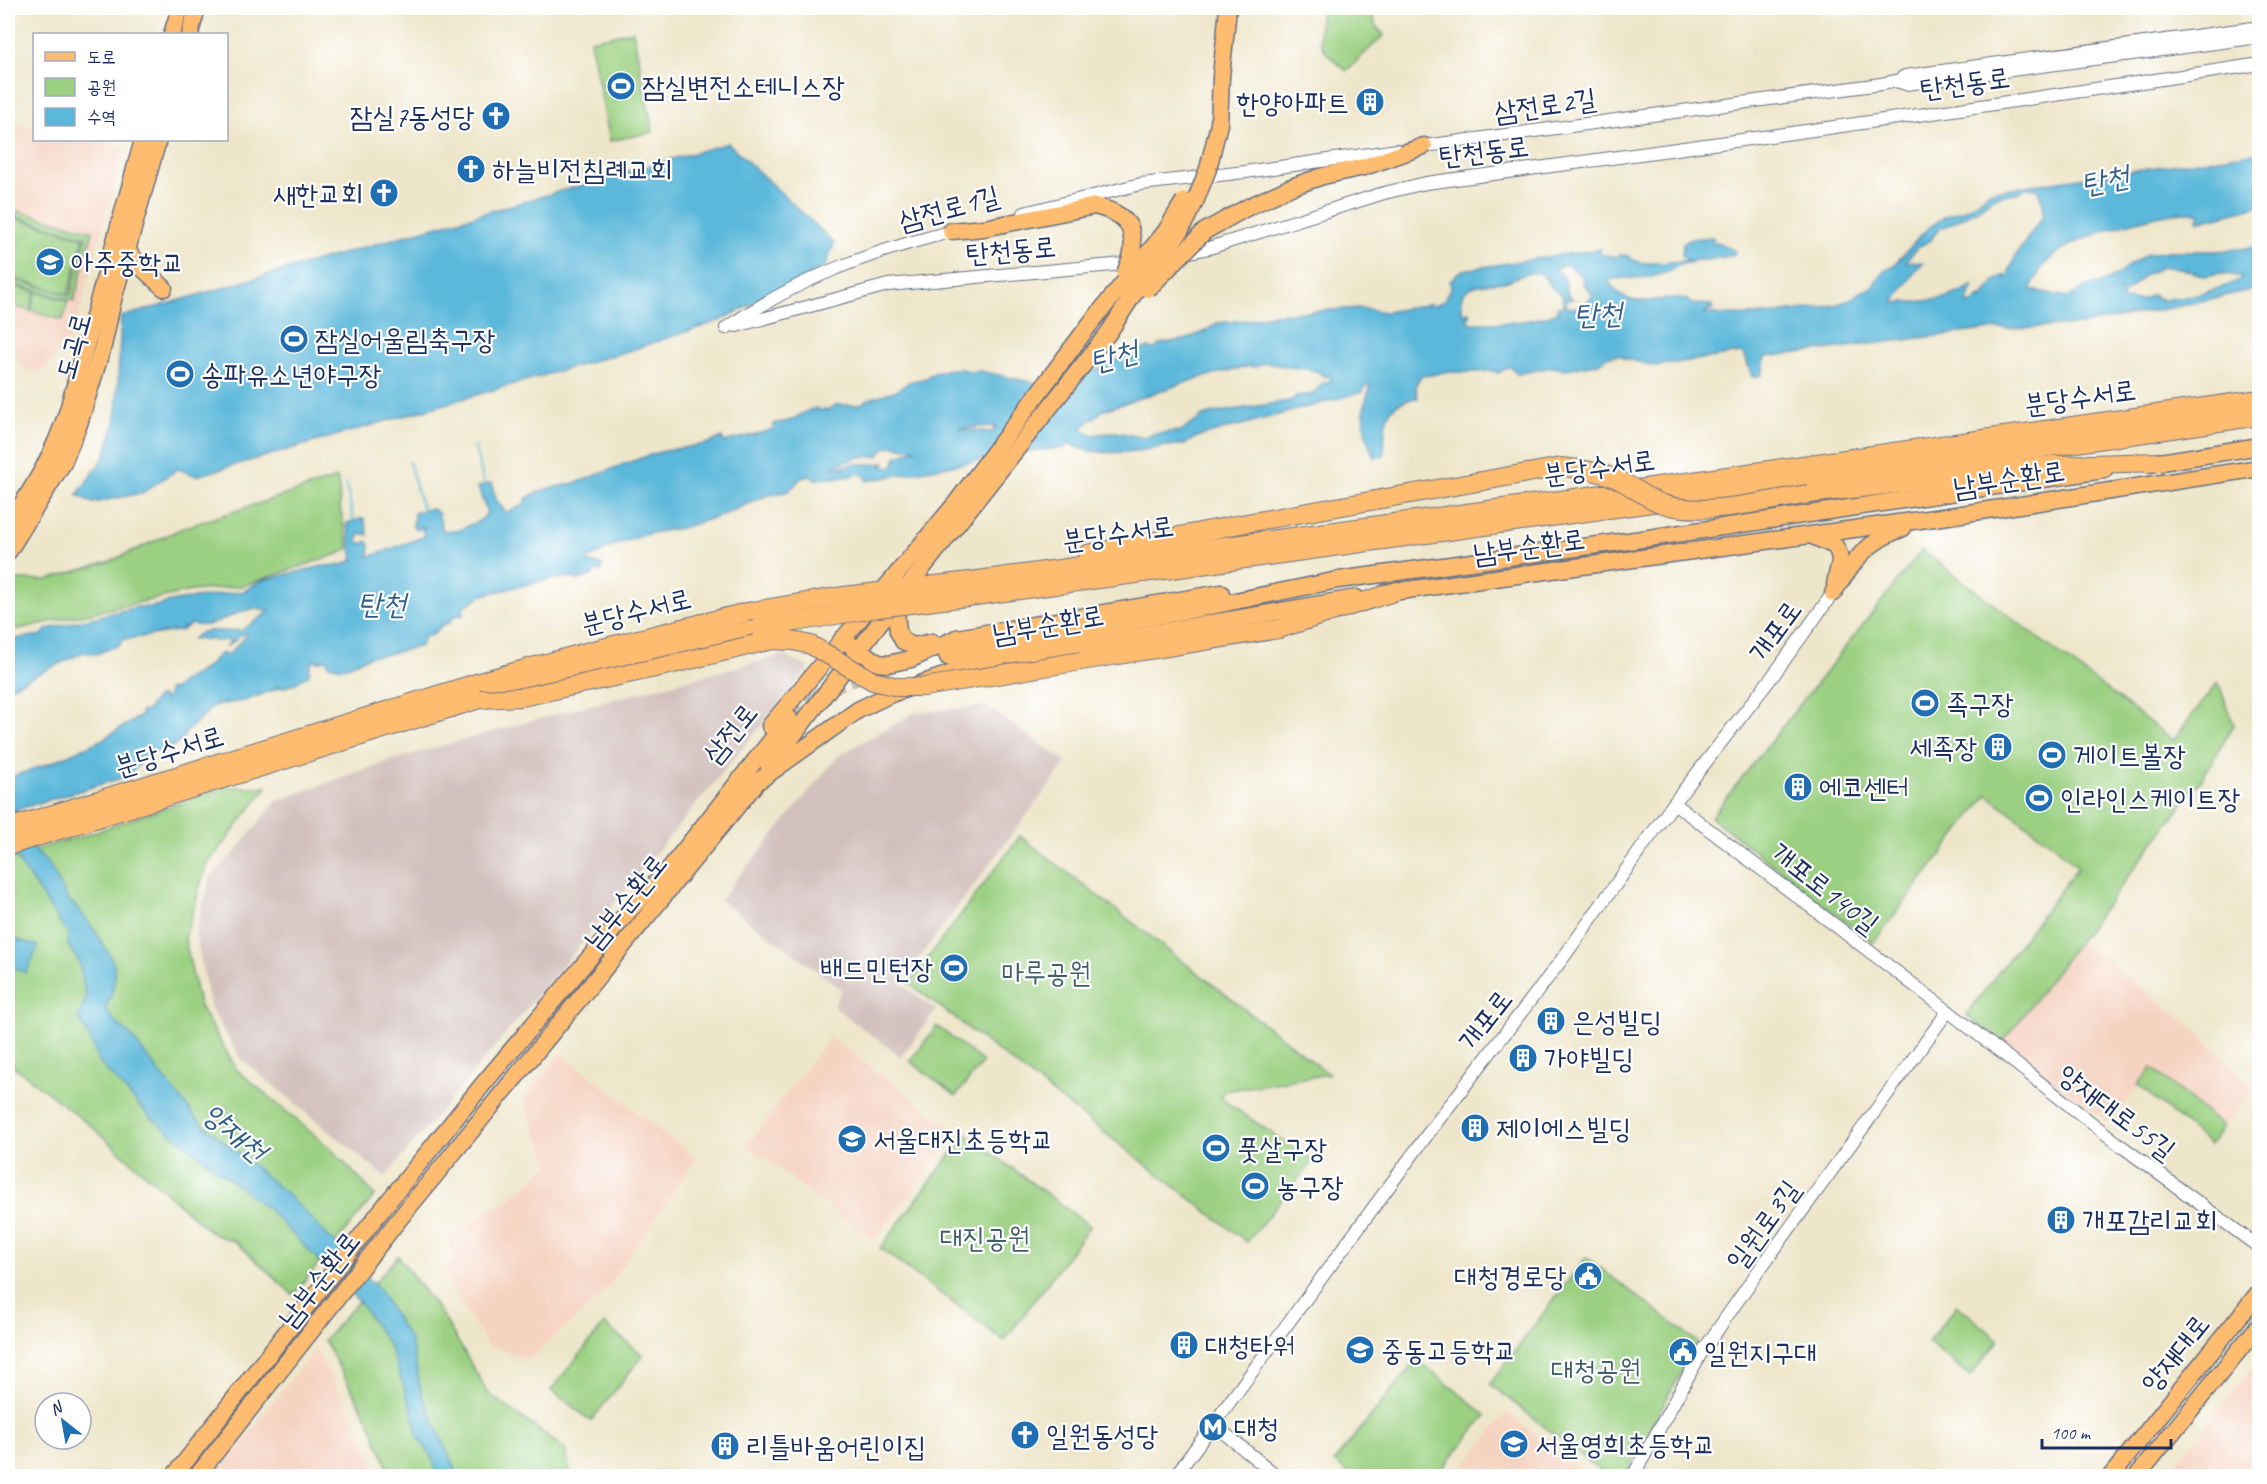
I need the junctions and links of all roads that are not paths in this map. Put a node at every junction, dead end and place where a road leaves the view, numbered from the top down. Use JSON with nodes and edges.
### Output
{"nodes":[{"id":1,"x":180,"y":8,"type":"edge"},
{"id":2,"x":197,"y":8,"type":"edge"},
{"id":3,"x":1227,"y":8,"type":"edge"},
{"id":4,"x":2259,"y":27,"type":"edge"},
{"id":5,"x":172,"y":33,"type":"edge"},
{"id":6,"x":190,"y":33,"type":"edge"},
{"id":7,"x":2259,"y":37,"type":"edge"},
{"id":8,"x":2259,"y":64,"type":"edge"},
{"id":9,"x":1221,"y":77,"type":"junction"},
{"id":10,"x":1897,"y":81,"type":"junction"},
{"id":11,"x":143,"y":141,"type":"edge"},
{"id":12,"x":158,"y":141,"type":"edge"},
{"id":13,"x":1424,"y":146,"type":"junction"},
{"id":14,"x":1201,"y":176,"type":"joint"},
{"id":15,"x":951,"y":231,"type":"junction"},
{"id":16,"x":127,"y":250,"type":"junction"},
{"id":17,"x":164,"y":288,"type":"dead end"},
{"id":18,"x":1090,"y":324,"type":"junction"},
{"id":19,"x":726,"y":328,"type":"joint"},
{"id":20,"x":1109,"y":332,"type":"junction"},
{"id":21,"x":2259,"y":399,"type":"edge"},
{"id":22,"x":2259,"y":416,"type":"edge"},
{"id":23,"x":2259,"y":446,"type":"edge"},
{"id":24,"x":2161,"y":462,"type":"junction"},
{"id":25,"x":2259,"y":468,"type":"edge"},
{"id":26,"x":1562,"y":508,"type":"junction"},
{"id":27,"x":1942,"y":517,"type":"junction"},
{"id":28,"x":8,"y":525,"type":"edge"},
{"id":29,"x":1810,"y":535,"type":"junction"},
{"id":30,"x":10,"y":550,"type":"edge"},
{"id":31,"x":978,"y":580,"type":"junction"},
{"id":32,"x":1397,"y":591,"type":"junction"},
{"id":33,"x":1833,"y":593,"type":"junction"},
{"id":34,"x":892,"y":598,"type":"junction"},
{"id":35,"x":837,"y":645,"type":"junction"},
{"id":36,"x":960,"y":645,"type":"junction"},
{"id":37,"x":854,"y":656,"type":"junction"},
{"id":38,"x":985,"y":662,"type":"junction"},
{"id":39,"x":480,"y":699,"type":"junction"},
{"id":40,"x":789,"y":718,"type":"tunnel mouth"},
{"id":41,"x":757,"y":782,"type":"junction"},
{"id":42,"x":1674,"y":803,"type":"junction"},
{"id":43,"x":8,"y":828,"type":"edge"},
{"id":44,"x":8,"y":846,"type":"edge"},
{"id":45,"x":628,"y":912,"type":"junction"},
{"id":46,"x":1948,"y":1011,"type":"junction"},
{"id":47,"x":2259,"y":1248,"type":"edge"},
{"id":48,"x":2259,"y":1291,"type":"edge"},
{"id":49,"x":2259,"y":1324,"type":"edge"},
{"id":50,"x":1213,"y":1425,"type":"junction"},
{"id":51,"x":174,"y":1476,"type":"edge"},
{"id":52,"x":197,"y":1476,"type":"edge"},
{"id":53,"x":1175,"y":1476,"type":"edge"},
{"id":54,"x":1277,"y":1476,"type":"edge"},
{"id":55,"x":1633,"y":1476,"type":"edge"},
{"id":56,"x":2111,"y":1476,"type":"edge"},
{"id":57,"x":2136,"y":1476,"type":"edge"}],
"edges":[{"from":1,"to":5,"type":"main road"},
{"from":2,"to":6,"type":"main road"},
{"from":3,"to":9,"type":"main road"},
{"from":4,"to":10,"type":"street"},
{"from":7,"to":10,"type":"street"},
{"from":8,"to":19,"type":"street","name":"탄천동로"},
{"from":9,"to":18,"type":"main road","bridge":true},
{"from":9,"to":20,"type":"main road","bridge":true},
{"from":10,"to":13,"type":"street","name":"삼전로2길"},
{"from":11,"to":28,"type":"main road","name":"도곡로"},
{"from":12,"to":16,"type":"main road","name":"도곡로"},
{"from":13,"to":14,"type":"street","name":"삼전로2길"},
{"from":13,"to":20,"type":"main road","bridge":true},
{"from":14,"to":15,"type":"street","name":"삼전로1길"},
{"from":15,"to":18,"type":"main road","bridge":true},
{"from":15,"to":19,"type":"street","name":"삼전로1길"},
{"from":16,"to":17,"type":"main road"},
{"from":16,"to":30,"type":"main road","name":"도곡로"},
{"from":18,"to":34,"type":"main road","bridge":true},
{"from":20,"to":34,"type":"main road","bridge":true},
{"from":21,"to":26,"type":"highway","name":"분당수서로"},
{"from":22,"to":26,"type":"highway","name":"분당수서로"},
{"from":23,"to":24,"type":"main road","name":"남부순환로"},
{"from":24,"to":31,"type":"highway","bridge":true},
{"from":24,"to":36,"type":"main road","name":"남부순환로"},
{"from":25,"to":27,"type":"main road","name":"남부순환로"},
{"from":26,"to":31,"type":"highway","name":"분당수서로"},
{"from":26,"to":39,"type":"highway","name":"분당수서로","bridge":true},
{"from":27,"to":29,"type":"main road","name":"남부순환로"},
{"from":27,"to":33,"type":"main road"},
{"from":29,"to":32,"type":"main road","name":"남부순환로"},
{"from":29,"to":33,"type":"main road"},
{"from":31,"to":43,"type":"highway","name":"분당수서로","bridge":true},
{"from":32,"to":38,"type":"main road","name":"남부순환로"},
{"from":32,"to":39,"type":"highway","bridge":true},
{"from":33,"to":42,"type":"street","name":"개포로"},
{"from":34,"to":35,"type":"main road","name":"삼전로"},
{"from":34,"to":36,"type":"main road"},
{"from":34,"to":37,"type":"main road","name":"삼전로"},
{"from":35,"to":37,"type":"main road"},
{"from":35,"to":45,"type":"main road","name":"삼전로"},
{"from":36,"to":37,"type":"main road"},
{"from":36,"to":38,"type":"main road"},
{"from":37,"to":38,"type":"main road"},
{"from":37,"to":41,"type":"main road","name":"삼전로"},
{"from":38,"to":41,"type":"main road","name":"남부순환로"},
{"from":39,"to":44,"type":"highway","name":"분당수서로"},
{"from":40,"to":45,"type":"main road","name":"남부순환로"},
{"from":41,"to":52,"type":"main road","name":"남부순환로"},
{"from":42,"to":46,"type":"street","name":"개포로140길"},
{"from":42,"to":50,"type":"street","name":"개포로"},
{"from":45,"to":51,"type":"main road","name":"남부순환로"},
{"from":46,"to":47,"type":"street","name":"양재대로55길"},
{"from":46,"to":55,"type":"street","name":"일원로3길"},
{"from":48,"to":56,"type":"main road","name":"양재대로"},
{"from":49,"to":57,"type":"main road","name":"양재대로"},
{"from":50,"to":53,"type":"street","name":"개포로"},
{"from":50,"to":54,"type":"street"}]}
